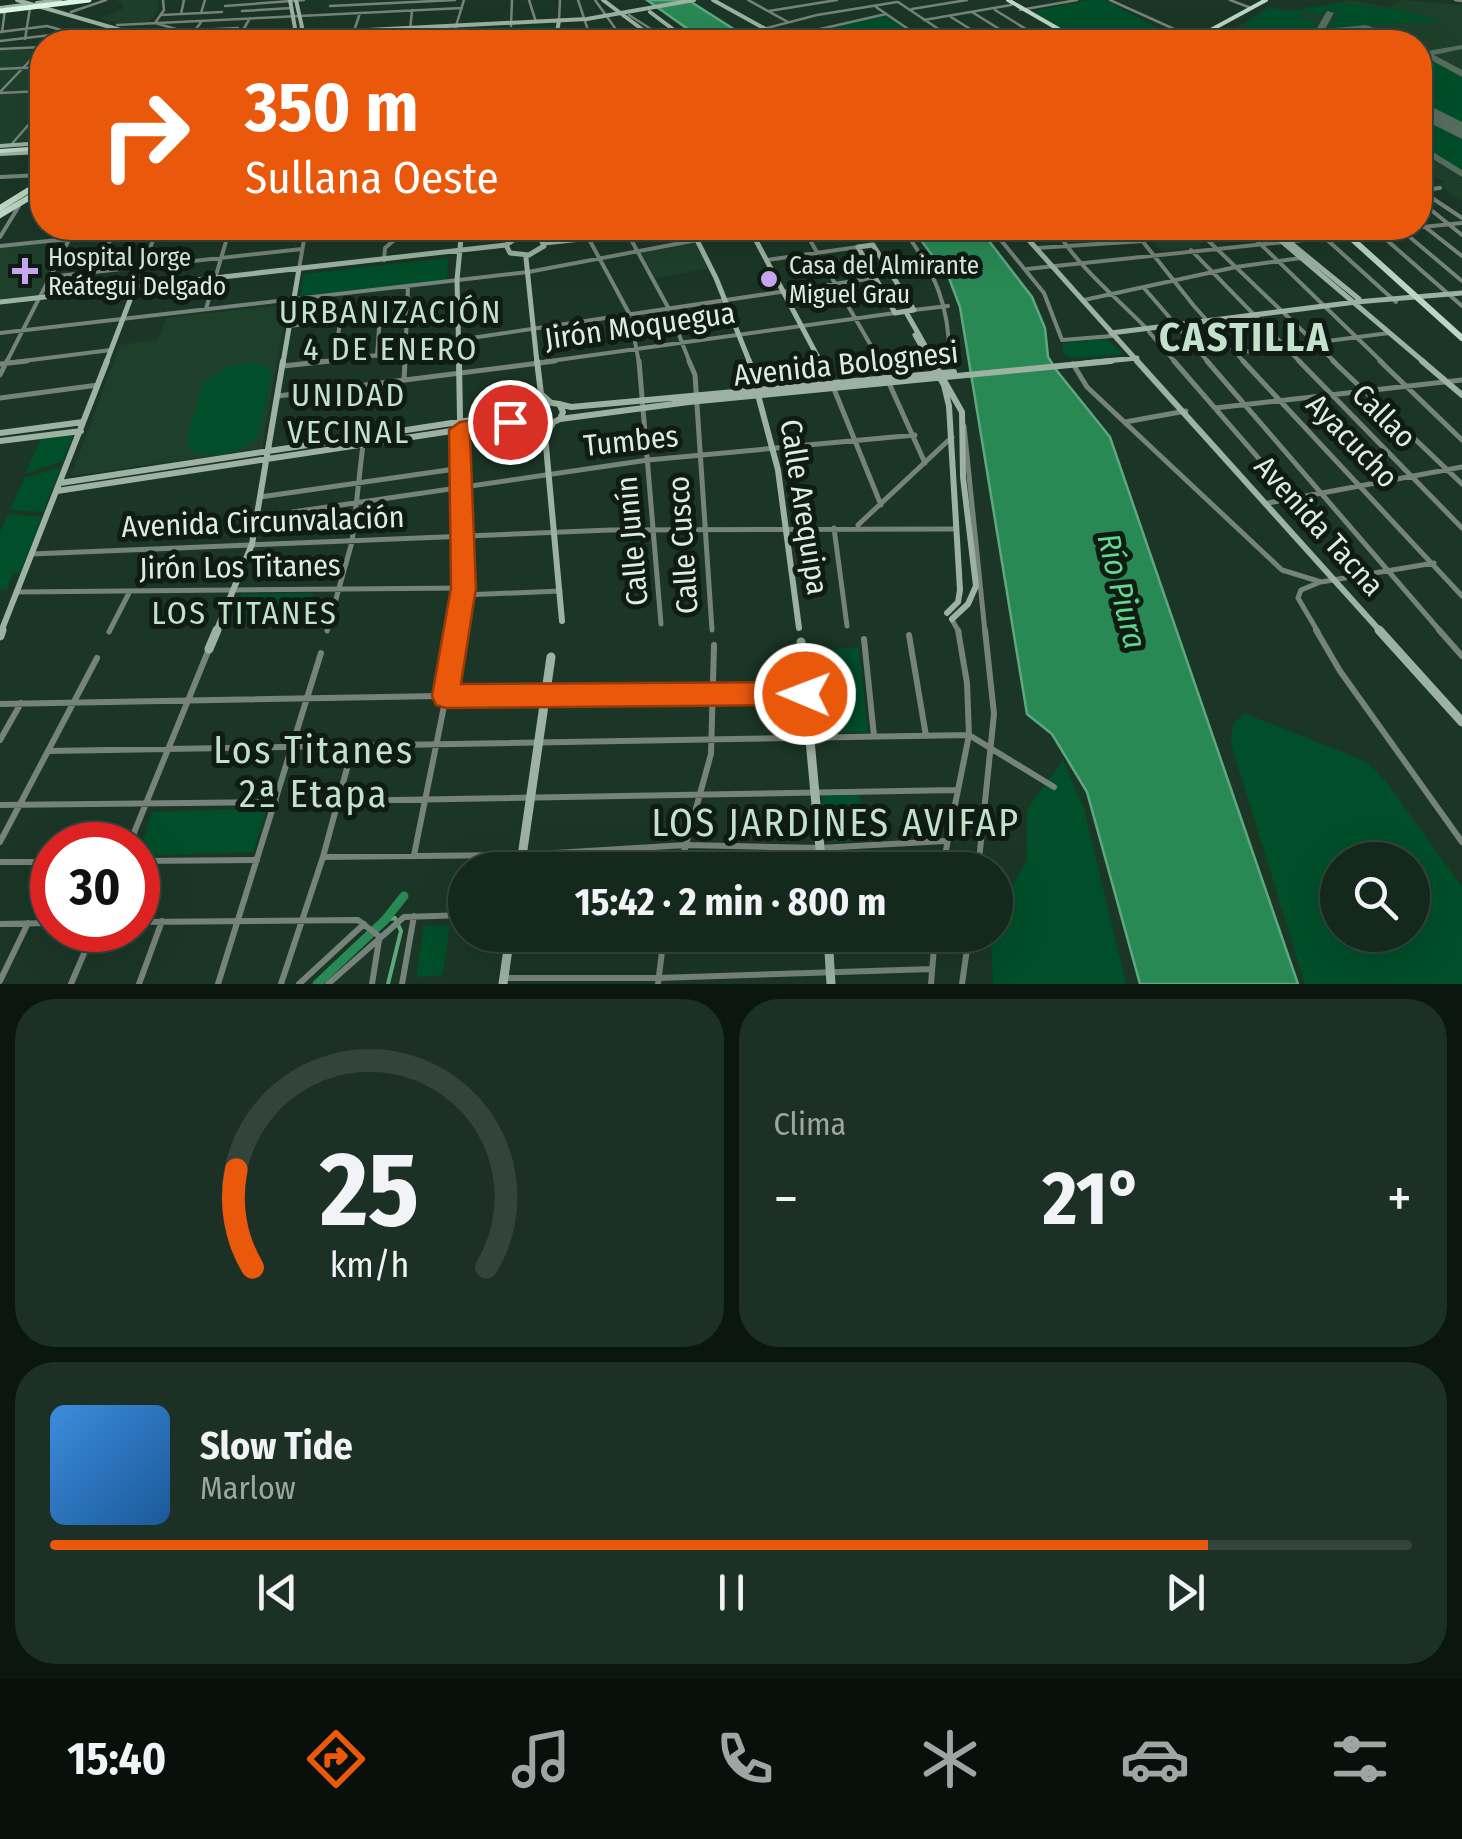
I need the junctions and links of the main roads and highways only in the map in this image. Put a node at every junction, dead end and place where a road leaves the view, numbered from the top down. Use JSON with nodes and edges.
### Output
{"nodes":[{"id":1,"x":16,"y":0,"type":"edge"},
{"id":2,"x":60,"y":0,"type":"edge"},
{"id":3,"x":89,"y":0,"type":"edge"},
{"id":4,"x":99,"y":0,"type":"edge"},
{"id":5,"x":700,"y":0,"type":"edge"},
{"id":6,"x":713,"y":0,"type":"edge"},
{"id":7,"x":1269,"y":0,"type":"edge"},
{"id":8,"x":72,"y":1,"type":"edge"},
{"id":9,"x":293,"y":1,"type":"edge"},
{"id":10,"x":600,"y":1,"type":"edge"},
{"id":11,"x":1007,"y":2,"type":"edge"},
{"id":12,"x":39,"y":5,"type":"edge"},
{"id":13,"x":60,"y":9,"type":"junction"},
{"id":14,"x":2,"y":10,"type":"edge"},
{"id":15,"x":651,"y":10,"type":"junction"},
{"id":16,"x":625,"y":15,"type":"junction"},
{"id":17,"x":297,"y":16,"type":"junction"},
{"id":18,"x":1238,"y":16,"type":"junction"},
{"id":19,"x":559,"y":22,"type":"junction"},
{"id":20,"x":511,"y":24,"type":"junction"},
{"id":21,"x":117,"y":25,"type":"junction"},
{"id":22,"x":110,"y":27,"type":"junction"},
{"id":23,"x":458,"y":27,"type":"junction"},
{"id":24,"x":119,"y":30,"type":"edge"},
{"id":25,"x":131,"y":30,"type":"edge"},
{"id":26,"x":295,"y":30,"type":"edge"},
{"id":27,"x":409,"y":30,"type":"joint"},
{"id":28,"x":557,"y":30,"type":"edge"},
{"id":29,"x":643,"y":30,"type":"edge"},
{"id":30,"x":675,"y":30,"type":"edge"},
{"id":31,"x":762,"y":30,"type":"joint"},
{"id":32,"x":1057,"y":30,"type":"edge"},
{"id":33,"x":1209,"y":30,"type":"edge"},
{"id":34,"x":30,"y":146,"type":"edge"},
{"id":35,"x":30,"y":148,"type":"edge"},
{"id":36,"x":0,"y":150,"type":"edge"},
{"id":37,"x":30,"y":188,"type":"edge"},
{"id":38,"x":30,"y":198,"type":"edge"},
{"id":39,"x":0,"y":214,"type":"edge"},
{"id":40,"x":462,"y":240,"type":"edge"},
{"id":41,"x":517,"y":240,"type":"edge"},
{"id":42,"x":540,"y":240,"type":"edge"},
{"id":43,"x":570,"y":240,"type":"edge"},
{"id":44,"x":697,"y":240,"type":"edge"},
{"id":45,"x":754,"y":240,"type":"edge"},
{"id":46,"x":1029,"y":240,"type":"edge"},
{"id":47,"x":1283,"y":240,"type":"edge"},
{"id":48,"x":1356,"y":240,"type":"edge"},
{"id":49,"x":1285,"y":242,"type":"junction"},
{"id":50,"x":544,"y":243,"type":"junction"},
{"id":51,"x":506,"y":247,"type":"junction"},
{"id":52,"x":457,"y":252,"type":"junction"},
{"id":53,"x":299,"y":269,"type":"junction"},
{"id":54,"x":135,"y":287,"type":"junction"},
{"id":55,"x":1462,"y":294,"type":"edge"},
{"id":56,"x":1421,"y":298,"type":"junction"},
{"id":57,"x":0,"y":302,"type":"edge"},
{"id":58,"x":1362,"y":304,"type":"junction"},
{"id":59,"x":904,"y":312,"type":"junction"},
{"id":60,"x":1111,"y":333,"type":"junction"},
{"id":61,"x":1462,"y":336,"type":"edge"},
{"id":62,"x":1135,"y":358,"type":"junction"},
{"id":63,"x":941,"y":374,"type":"junction"},
{"id":64,"x":1455,"y":381,"type":"edge"},
{"id":65,"x":833,"y":386,"type":"junction"},
{"id":66,"x":761,"y":392,"type":"junction"},
{"id":67,"x":1462,"y":392,"type":"edge"},
{"id":68,"x":549,"y":401,"type":"junction"},
{"id":69,"x":534,"y":403,"type":"junction"},
{"id":70,"x":559,"y":404,"type":"junction"},
{"id":71,"x":643,"y":404,"type":"junction"},
{"id":72,"x":524,"y":412,"type":"junction"},
{"id":73,"x":560,"y":419,"type":"junction"},
{"id":74,"x":552,"y":424,"type":"junction"},
{"id":75,"x":531,"y":425,"type":"junction"},
{"id":76,"x":83,"y":426,"type":"junction"},
{"id":77,"x":459,"y":427,"type":"junction"},
{"id":78,"x":0,"y":433,"type":"edge"},
{"id":79,"x":545,"y":435,"type":"junction"},
{"id":80,"x":0,"y":441,"type":"edge"},
{"id":81,"x":268,"y":455,"type":"junction"},
{"id":82,"x":59,"y":487,"type":"junction"},
{"id":83,"x":562,"y":621,"type":"dead end"},
{"id":84,"x":799,"y":628,"type":"dead end"},
{"id":85,"x":0,"y":636,"type":"edge"},
{"id":86,"x":457,"y":642,"type":"road end"},
{"id":87,"x":802,"y":642,"type":"dead end"},
{"id":88,"x":209,"y":649,"type":"road end"},
{"id":89,"x":551,"y":657,"type":"dead end"},
{"id":90,"x":1462,"y":722,"type":"edge"},
{"id":91,"x":522,"y":852,"type":"edge"},
{"id":92,"x":820,"y":852,"type":"edge"},
{"id":93,"x":507,"y":952,"type":"edge"},
{"id":94,"x":829,"y":952,"type":"edge"},
{"id":95,"x":831,"y":979,"type":"edge"},
{"id":96,"x":503,"y":981,"type":"edge"}],
"edges":[{"from":1,"to":12,"type":"main road"},
{"from":2,"to":12,"type":"main road"},
{"from":3,"to":8,"type":"highway"},
{"from":4,"to":8,"type":"main road"},
{"from":5,"to":15,"type":"main road"},
{"from":5,"to":31,"type":"main road"},
{"from":6,"to":31,"type":"main road"},
{"from":7,"to":18,"type":"main road"},
{"from":7,"to":18,"type":"main road"},
{"from":8,"to":12,"type":"highway"},
{"from":8,"to":13,"type":"highway"},
{"from":9,"to":17,"type":"main road"},
{"from":9,"to":17,"type":"main road"},
{"from":10,"to":16,"type":"main road"},
{"from":11,"to":32,"type":"main road"},
{"from":12,"to":13,"type":"main road"},
{"from":12,"to":14,"type":"highway"},
{"from":12,"to":22,"type":"main road"},
{"from":13,"to":21,"type":"main road"},
{"from":15,"to":16,"type":"main road"},
{"from":15,"to":30,"type":"main road"},
{"from":16,"to":19,"type":"main road"},
{"from":16,"to":29,"type":"main road"},
{"from":17,"to":26,"type":"main road"},
{"from":18,"to":33,"type":"main road"},
{"from":19,"to":20,"type":"main road"},
{"from":19,"to":20,"type":"main road"},
{"from":19,"to":28,"type":"main road"},
{"from":20,"to":23,"type":"main road"},
{"from":21,"to":22,"type":"main road"},
{"from":21,"to":25,"type":"main road"},
{"from":22,"to":24,"type":"main road"},
{"from":23,"to":27,"type":"main road"},
{"from":23,"to":27,"type":"main road"},
{"from":34,"to":36,"type":"main road"},
{"from":35,"to":36,"type":"main road"},
{"from":37,"to":39,"type":"main road"},
{"from":38,"to":39,"type":"main road"},
{"from":40,"to":52,"type":"main road"},
{"from":41,"to":51,"type":"main road"},
{"from":42,"to":50,"type":"main road"},
{"from":43,"to":50,"type":"main road"},
{"from":44,"to":66,"type":"main road","name":"Calle Arequipa"},
{"from":45,"to":65,"type":"main road"},
{"from":46,"to":60,"type":"main road","name":"Avenida Tacna"},
{"from":47,"to":49,"type":"main road"},
{"from":48,"to":56,"type":"main road"},
{"from":49,"to":58,"type":"main road"},
{"from":49,"to":58,"type":"main road"},
{"from":50,"to":51,"type":"main road"},
{"from":51,"to":52,"type":"main road"},
{"from":52,"to":53,"type":"main road"},
{"from":53,"to":54,"type":"main road"},
{"from":53,"to":81,"type":"main road"},
{"from":54,"to":57,"type":"main road"},
{"from":54,"to":76,"type":"main road"},
{"from":55,"to":56,"type":"main road"},
{"from":56,"to":58,"type":"main road"},
{"from":56,"to":61,"type":"main road"},
{"from":58,"to":60,"type":"main road"},
{"from":58,"to":64,"type":"main road"},
{"from":58,"to":64,"type":"main road"},
{"from":59,"to":59,"type":"main road"},
{"from":59,"to":63,"type":"main road"},
{"from":60,"to":62,"type":"main road","name":"Avenida Tacna"},
{"from":62,"to":63,"type":"main road","name":"Avenida Bolognesi"},
{"from":62,"to":90,"type":"main road","name":"Avenida Tacna"},
{"from":63,"to":63,"type":"main road"},
{"from":63,"to":65,"type":"main road","name":"Avenida Bolognesi"},
{"from":64,"to":67,"type":"main road"},
{"from":65,"to":66,"type":"main road","name":"Avenida Bolognesi"},
{"from":66,"to":71,"type":"main road","name":"Avenida Bolognesi"},
{"from":66,"to":84,"type":"main road","name":"Calle Arequipa"},
{"from":68,"to":69,"type":"main road"},
{"from":68,"to":69,"type":"main road"},
{"from":68,"to":70,"type":"main road"},
{"from":69,"to":72,"type":"main road"},
{"from":70,"to":71,"type":"main road","name":"Avenida Bolognesi"},
{"from":70,"to":73,"type":"main road"},
{"from":71,"to":73,"type":"main road","name":"Avenida Bolognesi"},
{"from":72,"to":75,"type":"main road"},
{"from":72,"to":77,"type":"main road"},
{"from":73,"to":74,"type":"main road"},
{"from":74,"to":75,"type":"main road"},
{"from":74,"to":79,"type":"main road"},
{"from":75,"to":77,"type":"main road"},
{"from":75,"to":79,"type":"main road"},
{"from":76,"to":78,"type":"main road"},
{"from":76,"to":80,"type":"main road"},
{"from":76,"to":82,"type":"main road"},
{"from":77,"to":81,"type":"main road"},
{"from":77,"to":81,"type":"main road"},
{"from":77,"to":86,"type":"main road"},
{"from":79,"to":83,"type":"main road"},
{"from":81,"to":82,"type":"main road"},
{"from":81,"to":88,"type":"main road"},
{"from":82,"to":85,"type":"main road"},
{"from":87,"to":92,"type":"main road"},
{"from":89,"to":91,"type":"main road"},
{"from":93,"to":96,"type":"main road"},
{"from":94,"to":95,"type":"main road"}]}
